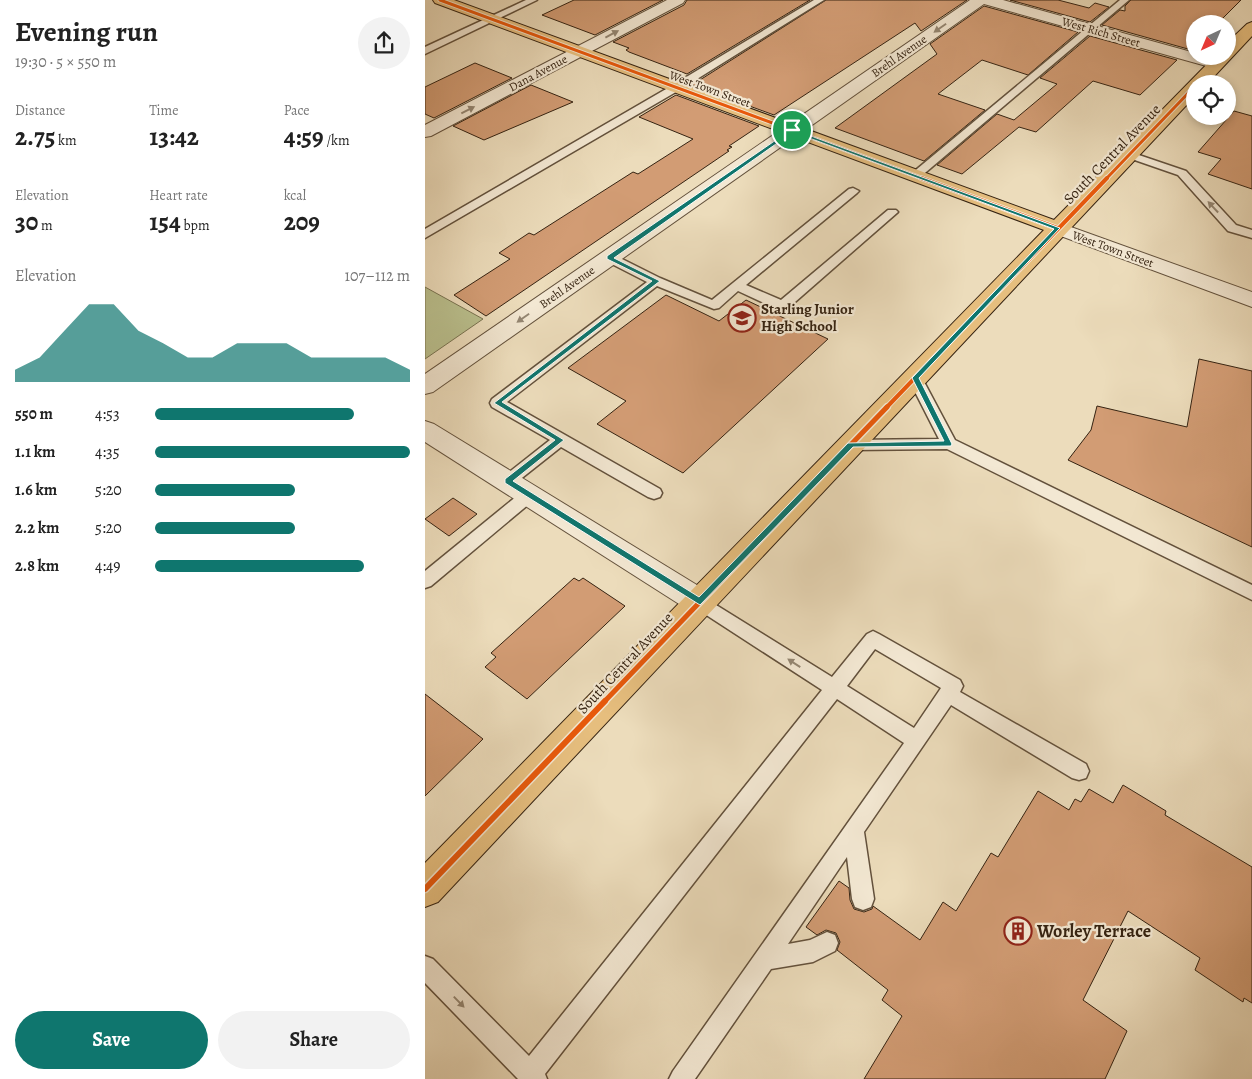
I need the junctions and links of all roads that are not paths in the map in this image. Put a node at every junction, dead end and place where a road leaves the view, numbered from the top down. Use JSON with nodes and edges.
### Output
{"nodes":[{"id":1,"x":440,"y":0,"type":"edge"},
{"id":2,"x":533,"y":0,"type":"edge"},
{"id":3,"x":678,"y":0,"type":"edge"},
{"id":4,"x":821,"y":0,"type":"edge"},
{"id":5,"x":980,"y":0,"type":"edge"},
{"id":6,"x":986,"y":0,"type":"edge"},
{"id":7,"x":1125,"y":0,"type":"edge"},
{"id":8,"x":492,"y":19,"type":"junction"},
{"id":9,"x":1090,"y":29,"type":"junction"},
{"id":10,"x":1249,"y":34,"type":"edge"},
{"id":11,"x":1236,"y":46,"type":"edge"},
{"id":12,"x":425,"y":50,"type":"edge"},
{"id":13,"x":1186,"y":50,"type":"edge"},
{"id":14,"x":580,"y":52,"type":"junction"},
{"id":15,"x":1216,"y":65,"type":"edge"},
{"id":16,"x":1207,"y":75,"type":"edge"},
{"id":17,"x":677,"y":87,"type":"junction"},
{"id":18,"x":1186,"y":95,"type":"edge"},
{"id":19,"x":792,"y":130,"type":"junction"},
{"id":20,"x":425,"y":132,"type":"edge"},
{"id":21,"x":1130,"y":154,"type":"junction"},
{"id":22,"x":915,"y":176,"type":"junction"},
{"id":23,"x":853,"y":191,"type":"dead end"},
{"id":24,"x":892,"y":212,"type":"dead end"},
{"id":25,"x":1057,"y":228,"type":"junction"},
{"id":26,"x":425,"y":234,"type":"edge"},
{"id":27,"x":1252,"y":234,"type":"edge"},
{"id":28,"x":609,"y":258,"type":"junction"},
{"id":29,"x":656,"y":281,"type":"junction"},
{"id":30,"x":737,"y":286,"type":"junction"},
{"id":31,"x":1252,"y":300,"type":"edge"},
{"id":32,"x":915,"y":378,"type":"junction"},
{"id":33,"x":425,"y":386,"type":"edge"},
{"id":34,"x":425,"y":430,"type":"edge"},
{"id":35,"x":560,"y":440,"type":"junction"},
{"id":36,"x":851,"y":444,"type":"junction"},
{"id":37,"x":949,"y":444,"type":"junction"},
{"id":38,"x":518,"y":488,"type":"junction"},
{"id":39,"x":654,"y":493,"type":"dead end"},
{"id":40,"x":425,"y":580,"type":"edge"},
{"id":41,"x":1252,"y":593,"type":"edge"},
{"id":42,"x":700,"y":602,"type":"junction"},
{"id":43,"x":835,"y":689,"type":"junction"},
{"id":44,"x":948,"y":694,"type":"junction"},
{"id":45,"x":916,"y":740,"type":"junction"},
{"id":46,"x":1079,"y":771,"type":"dead end"},
{"id":47,"x":854,"y":830,"type":"junction"},
{"id":48,"x":425,"y":889,"type":"edge"},
{"id":49,"x":863,"y":899,"type":"dead end"},
{"id":50,"x":827,"y":943,"type":"dead end"},
{"id":51,"x":764,"y":959,"type":"junction"},
{"id":52,"x":425,"y":967,"type":"edge"},
{"id":53,"x":532,"y":1076,"type":"edge"},
{"id":54,"x":681,"y":1079,"type":"edge"}],
"edges":[{"from":1,"to":8,"type":"main road","name":"West Town Street"},
{"from":2,"to":8,"type":"lane"},
{"from":14,"to":3,"type":"street","name":"Dana Avenue","one_way":true},
{"from":4,"to":17,"type":"lane"},
{"from":5,"to":19,"type":"street","name":"Brehl Avenue","one_way":true},
{"from":6,"to":9,"type":"street","name":"West Rich Street"},
{"from":7,"to":9,"type":"lane"},
{"from":8,"to":12,"type":"lane"},
{"from":8,"to":14,"type":"main road","name":"West Town Street"},
{"from":9,"to":13,"type":"street","name":"West Rich Street"},
{"from":9,"to":22,"type":"lane"},
{"from":10,"to":11,"type":"main road"},
{"from":14,"to":17,"type":"main road","name":"West Town Street"},
{"from":20,"to":14,"type":"street","name":"Dana Avenue","one_way":true},
{"from":15,"to":16,"type":"main road"},
{"from":17,"to":19,"type":"main road","name":"West Town Street"},
{"from":17,"to":26,"type":"lane"},
{"from":18,"to":21,"type":"main road","name":"South Central Avenue"},
{"from":19,"to":22,"type":"main road","name":"West Town Street"},
{"from":19,"to":28,"type":"street","name":"Brehl Avenue"},
{"from":21,"to":25,"type":"main road","name":"South Central Avenue"},
{"from":27,"to":21,"type":"lane","one_way":true},
{"from":22,"to":25,"type":"main road","name":"West Town Street"},
{"from":23,"to":30,"type":"lane"},
{"from":24,"to":30,"type":"lane"},
{"from":25,"to":31,"type":"street","name":"West Town Street"},
{"from":25,"to":32,"type":"main road","name":"South Central Avenue"},
{"from":28,"to":29,"type":"lane"},
{"from":28,"to":33,"type":"street","name":"Brehl Avenue","one_way":true},
{"from":29,"to":30,"type":"lane"},
{"from":29,"to":35,"type":"lane"},
{"from":32,"to":36,"type":"main road","name":"South Central Avenue"},
{"from":32,"to":37,"type":"lane"},
{"from":34,"to":38,"type":"street"},
{"from":35,"to":38,"type":"lane"},
{"from":35,"to":39,"type":"lane"},
{"from":36,"to":37,"type":"lane"},
{"from":36,"to":42,"type":"main road","name":"South Central Avenue"},
{"from":37,"to":41,"type":"lane"},
{"from":38,"to":40,"type":"lane"},
{"from":38,"to":42,"type":"street"},
{"from":43,"to":42,"type":"lane","one_way":true},
{"from":42,"to":48,"type":"main road","name":"South Central Avenue"},
{"from":43,"to":44,"type":"lane"},
{"from":43,"to":45,"type":"lane"},
{"from":43,"to":53,"type":"lane"},
{"from":44,"to":45,"type":"lane"},
{"from":44,"to":46,"type":"lane"},
{"from":45,"to":47,"type":"lane"},
{"from":47,"to":49,"type":"lane"},
{"from":47,"to":51,"type":"lane"},
{"from":50,"to":51,"type":"lane"},
{"from":51,"to":54,"type":"lane"},
{"from":52,"to":53,"type":"lane","one_way":true}]}
